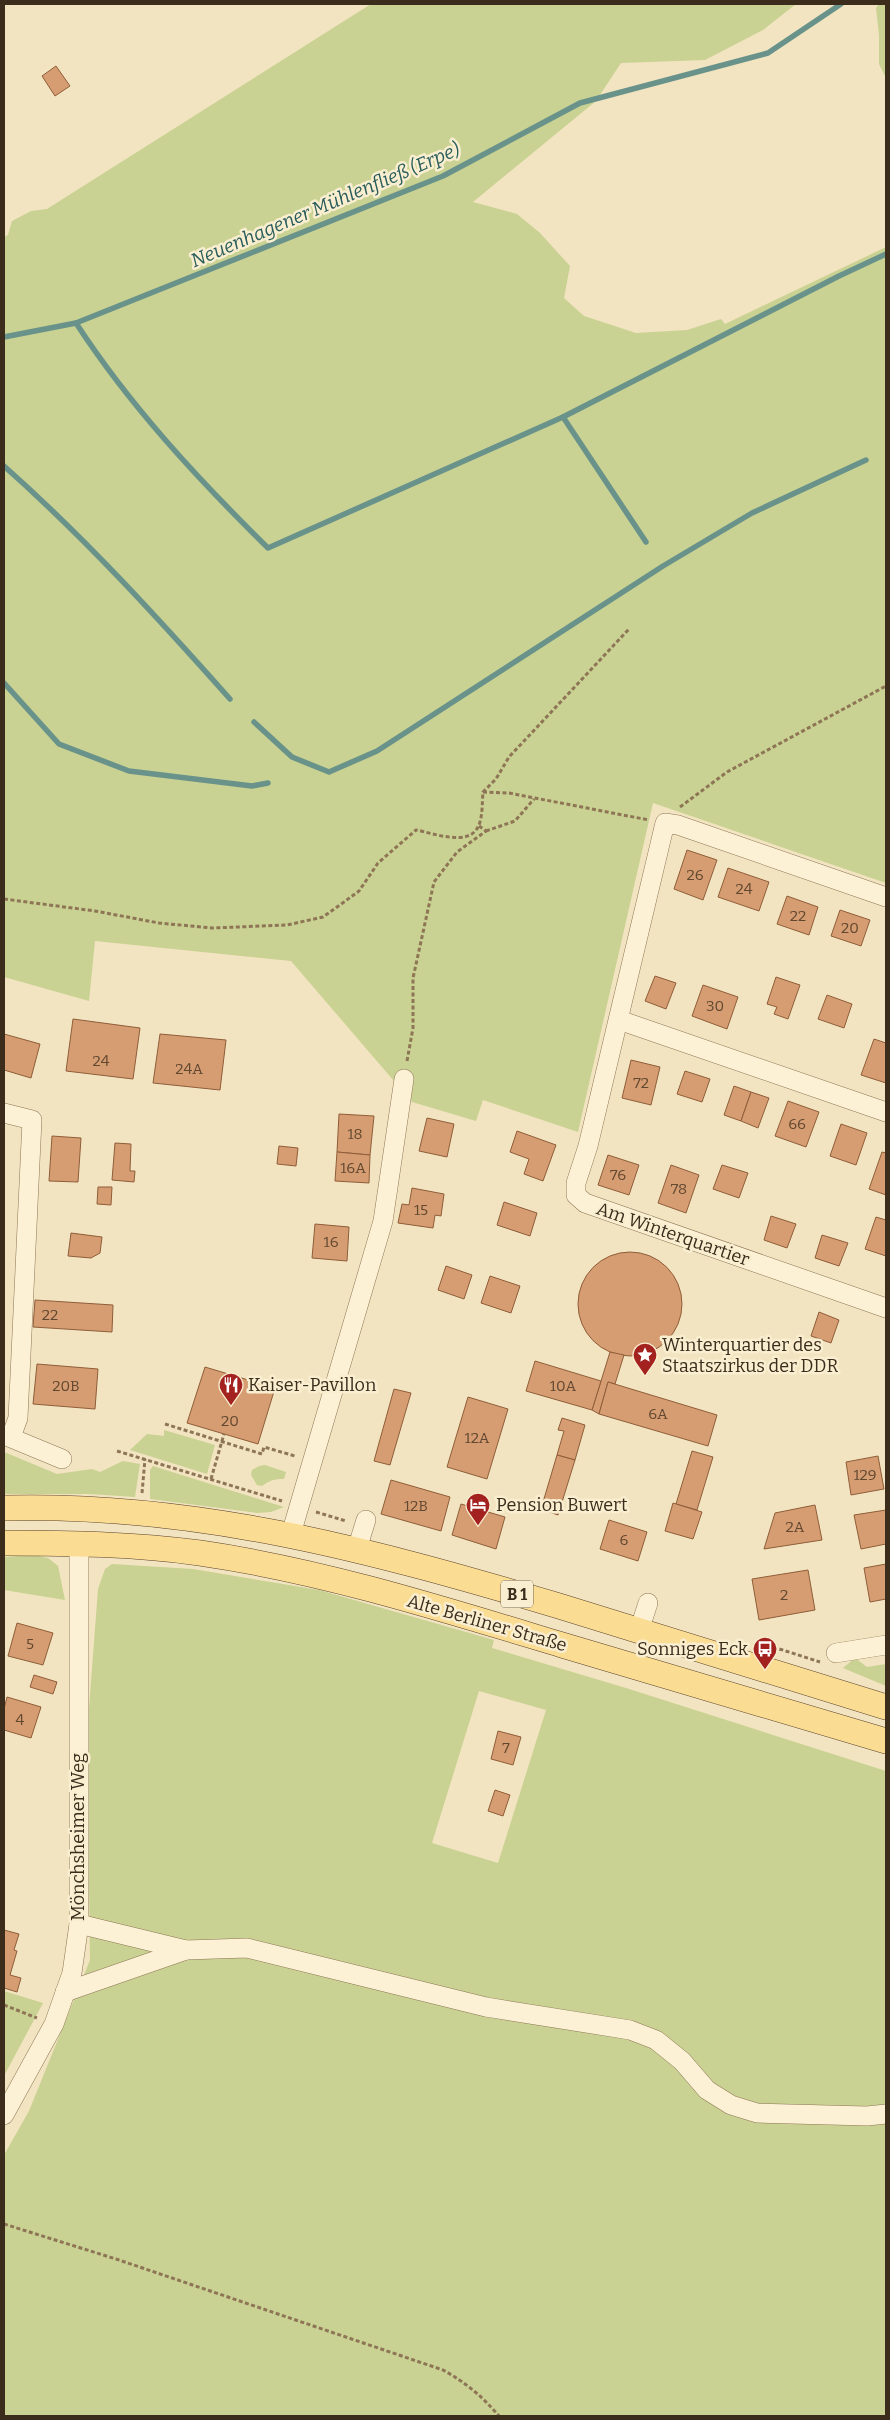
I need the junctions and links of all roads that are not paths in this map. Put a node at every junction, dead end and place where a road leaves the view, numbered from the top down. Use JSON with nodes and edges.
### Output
{"nodes":[{"id":1,"x":886,"y":897,"type":"edge"},
{"id":2,"x":618,"y":1020,"type":"junction"},
{"id":3,"x":404,"y":1079,"type":"road end"},
{"id":4,"x":886,"y":1112,"type":"edge"},
{"id":5,"x":4,"y":1113,"type":"edge"},
{"id":6,"x":886,"y":1308,"type":"edge"},
{"id":7,"x":7,"y":1436,"type":"edge"},
{"id":8,"x":62,"y":1459,"type":"dead end"},
{"id":9,"x":4,"y":1508,"type":"edge"},
{"id":10,"x":366,"y":1520,"type":"dead end"},
{"id":11,"x":291,"y":1534,"type":"junction"},
{"id":12,"x":4,"y":1543,"type":"edge"},
{"id":13,"x":78,"y":1543,"type":"junction"},
{"id":14,"x":357,"y":1549,"type":"junction"},
{"id":15,"x":648,"y":1603,"type":"dead end"},
{"id":16,"x":639,"y":1630,"type":"junction"},
{"id":17,"x":886,"y":1645,"type":"edge"},
{"id":18,"x":836,"y":1653,"type":"dead end"},
{"id":19,"x":886,"y":1707,"type":"edge"},
{"id":20,"x":886,"y":1741,"type":"edge"},
{"id":21,"x":79,"y":1924,"type":"junction"},
{"id":22,"x":186,"y":1950,"type":"junction"},
{"id":23,"x":65,"y":1992,"type":"junction"},
{"id":24,"x":886,"y":2114,"type":"edge"},
{"id":25,"x":4,"y":2116,"type":"edge"}],
"edges":[{"from":1,"to":2,"type":"street","name":"Am Winterquartier"},
{"from":2,"to":4,"type":"street"},
{"from":2,"to":6,"type":"street","name":"Am Winterquartier"},
{"from":3,"to":11,"type":"street"},
{"from":5,"to":7,"type":"street"},
{"from":7,"to":8,"type":"street"},
{"from":9,"to":11,"type":"main road","name":"Alte Berliner Straße","number":"B 1"},
{"from":10,"to":14,"type":"street"},
{"from":11,"to":14,"type":"main road","name":"Alte Berliner Straße","number":"B 1"},
{"from":12,"to":13,"type":"main road","number":"B 1"},
{"from":13,"to":20,"type":"main road","name":"Alte Berliner Straße","number":"B 1"},
{"from":13,"to":21,"type":"street","name":"Mönchsheimer Weg"},
{"from":14,"to":16,"type":"main road","name":"Alte Berliner Straße","number":"B 1"},
{"from":15,"to":16,"type":"street"},
{"from":16,"to":19,"type":"main road","name":"Alte Berliner Straße","number":"B 1"},
{"from":17,"to":18,"type":"street"},
{"from":21,"to":22,"type":"street"},
{"from":21,"to":23,"type":"street","name":"Mönchsheimer Weg"},
{"from":22,"to":23,"type":"street"},
{"from":22,"to":24,"type":"street"},
{"from":23,"to":25,"type":"street","name":"Mönchsheimer Weg"}]}
